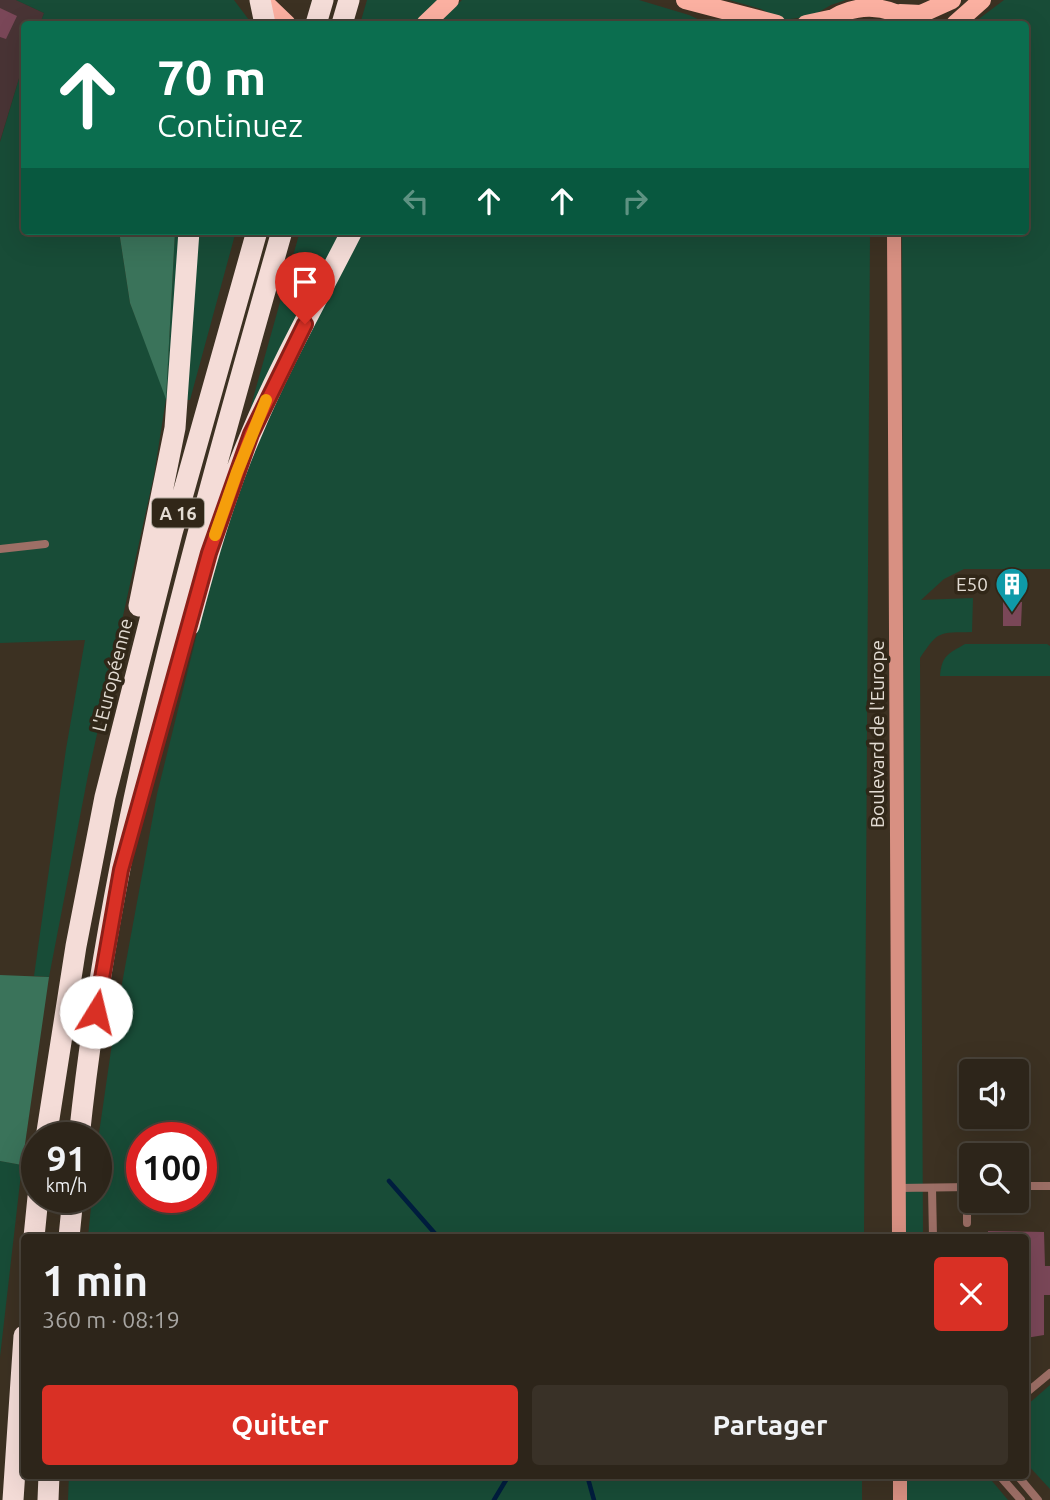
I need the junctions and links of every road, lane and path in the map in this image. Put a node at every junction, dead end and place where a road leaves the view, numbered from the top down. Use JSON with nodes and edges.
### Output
{"nodes":[{"id":1,"x":261,"y":0,"type":"edge"},
{"id":2,"x":323,"y":0,"type":"edge"},
{"id":3,"x":450,"y":0,"type":"edge"},
{"id":4,"x":685,"y":0,"type":"edge"},
{"id":5,"x":952,"y":0,"type":"edge"},
{"id":6,"x":982,"y":0,"type":"edge"},
{"id":7,"x":895,"y":12,"type":"junction"},
{"id":8,"x":264,"y":21,"type":"edge"},
{"id":9,"x":284,"y":21,"type":"edge"},
{"id":10,"x":317,"y":21,"type":"edge"},
{"id":11,"x":428,"y":21,"type":"edge"},
{"id":12,"x":755,"y":21,"type":"edge"},
{"id":13,"x":830,"y":21,"type":"edge"},
{"id":14,"x":910,"y":21,"type":"edge"},
{"id":15,"x":958,"y":21,"type":"edge"},
{"id":16,"x":189,"y":235,"type":"edge"},
{"id":17,"x":256,"y":235,"type":"edge"},
{"id":18,"x":281,"y":235,"type":"edge"},
{"id":19,"x":350,"y":235,"type":"edge"},
{"id":20,"x":894,"y":235,"type":"edge"},
{"id":21,"x":45,"y":544,"type":"dead end"},
{"id":22,"x":0,"y":549,"type":"edge"},
{"id":23,"x":105,"y":796,"type":"junction"},
{"id":24,"x":121,"y":870,"type":"junction"},
{"id":25,"x":49,"y":1122,"type":"edge"},
{"id":26,"x":81,"y":1122,"type":"edge"},
{"id":27,"x":1029,"y":1186,"type":"edge"},
{"id":28,"x":1050,"y":1186,"type":"edge"},
{"id":29,"x":959,"y":1187,"type":"edge"},
{"id":30,"x":898,"y":1188,"type":"junction"},
{"id":31,"x":932,"y":1188,"type":"junction"},
{"id":32,"x":36,"y":1213,"type":"edge"},
{"id":33,"x":71,"y":1213,"type":"edge"},
{"id":34,"x":968,"y":1213,"type":"edge"},
{"id":35,"x":967,"y":1223,"type":"dead end"},
{"id":36,"x":34,"y":1234,"type":"edge"},
{"id":37,"x":69,"y":1234,"type":"edge"},
{"id":38,"x":899,"y":1234,"type":"edge"},
{"id":39,"x":933,"y":1234,"type":"edge"},
{"id":40,"x":1050,"y":1373,"type":"edge"},
{"id":41,"x":21,"y":1381,"type":"edge"},
{"id":42,"x":1029,"y":1390,"type":"edge"},
{"id":43,"x":49,"y":1479,"type":"edge"},
{"id":44,"x":900,"y":1479,"type":"edge"},
{"id":45,"x":1003,"y":1479,"type":"edge"},
{"id":46,"x":1020,"y":1479,"type":"edge"},
{"id":47,"x":13,"y":1500,"type":"edge"},
{"id":48,"x":48,"y":1500,"type":"edge"},
{"id":49,"x":900,"y":1500,"type":"edge"},
{"id":50,"x":1021,"y":1500,"type":"edge"},
{"id":51,"x":1038,"y":1500,"type":"edge"}],
"edges":[{"from":1,"to":8,"type":"highway"},
{"from":1,"to":9,"type":"main road"},
{"from":2,"to":10,"type":"highway"},
{"from":3,"to":11,"type":"main road"},
{"from":4,"to":12,"type":"main road"},
{"from":5,"to":7,"type":"main road"},
{"from":6,"to":15,"type":"main road"},
{"from":7,"to":13,"type":"main road"},
{"from":7,"to":14,"type":"main road"},
{"from":16,"to":23,"type":"highway"},
{"from":17,"to":23,"type":"highway","name":"L'Européenne","number":"A 16"},
{"from":18,"to":24,"type":"highway","number":"A 16"},
{"from":19,"to":24,"type":"highway"},
{"from":20,"to":30,"type":"main road","name":"Boulevard de l'Europe"},
{"from":21,"to":22,"type":"lane"},
{"from":23,"to":25,"type":"highway","name":"L'Européenne","number":"A 16"},
{"from":24,"to":26,"type":"highway","number":"A 16"},
{"from":27,"to":28,"type":"lane"},
{"from":29,"to":31,"type":"lane"},
{"from":30,"to":31,"type":"lane"},
{"from":30,"to":38,"type":"main road","name":"Boulevard de l'Europe"},
{"from":31,"to":39,"type":"lane"},
{"from":32,"to":36,"type":"highway"},
{"from":33,"to":37,"type":"highway"},
{"from":34,"to":35,"type":"lane"},
{"from":40,"to":42,"type":"lane"},
{"from":41,"to":47,"type":"highway"},
{"from":43,"to":48,"type":"highway"},
{"from":44,"to":49,"type":"main road"},
{"from":45,"to":50,"type":"lane"},
{"from":46,"to":51,"type":"lane"}]}
